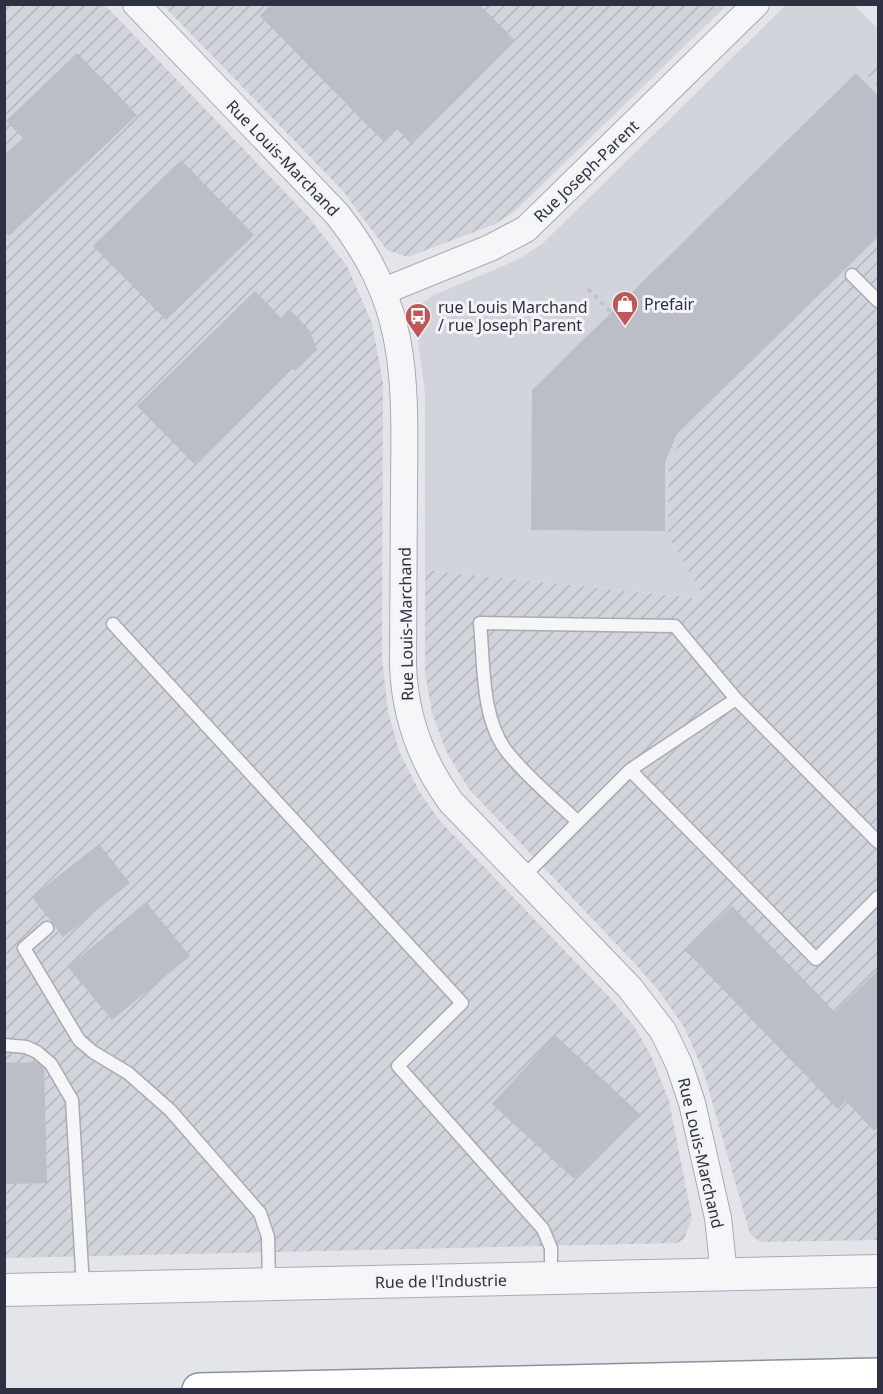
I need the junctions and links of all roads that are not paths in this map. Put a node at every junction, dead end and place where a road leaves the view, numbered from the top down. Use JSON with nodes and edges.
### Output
{"nodes":[{"id":1,"x":136,"y":4,"type":"edge"},
{"id":2,"x":756,"y":4,"type":"edge"},
{"id":3,"x":852,"y":275,"type":"dead end"},
{"id":4,"x":384,"y":291,"type":"junction"},
{"id":5,"x":879,"y":301,"type":"edge"},
{"id":6,"x":113,"y":624,"type":"dead end"},
{"id":7,"x":736,"y":699,"type":"junction"},
{"id":8,"x":630,"y":770,"type":"junction"},
{"id":9,"x":577,"y":821,"type":"junction"},
{"id":10,"x":879,"y":842,"type":"edge"},
{"id":11,"x":522,"y":878,"type":"junction"},
{"id":12,"x":879,"y":897,"type":"edge"},
{"id":13,"x":47,"y":928,"type":"dead end"},
{"id":14,"x":4,"y":1045,"type":"edge"},
{"id":15,"x":879,"y":1271,"type":"edge"},
{"id":16,"x":724,"y":1274,"type":"junction"},
{"id":17,"x":551,"y":1278,"type":"junction"},
{"id":18,"x":268,"y":1284,"type":"junction"},
{"id":19,"x":83,"y":1288,"type":"junction"},
{"id":20,"x":4,"y":1290,"type":"edge"},
{"id":21,"x":879,"y":1375,"type":"edge"},
{"id":22,"x":199,"y":1389,"type":"edge"}],
"edges":[{"from":1,"to":4,"type":"street","name":"Rue Louis-Marchand"},
{"from":2,"to":4,"type":"street","name":"Rue Joseph-Parent"},
{"from":3,"to":5,"type":"lane"},
{"from":4,"to":11,"type":"street","name":"Rue Louis-Marchand"},
{"from":6,"to":17,"type":"lane"},
{"from":7,"to":8,"type":"lane"},
{"from":7,"to":9,"type":"lane"},
{"from":7,"to":10,"type":"lane"},
{"from":8,"to":9,"type":"lane"},
{"from":8,"to":12,"type":"lane"},
{"from":9,"to":11,"type":"lane"},
{"from":11,"to":16,"type":"street","name":"Rue Louis-Marchand"},
{"from":13,"to":18,"type":"lane"},
{"from":14,"to":19,"type":"lane"},
{"from":15,"to":16,"type":"street","name":"Rue de l'Industrie"},
{"from":16,"to":17,"type":"street","name":"Rue de l'Industrie"},
{"from":17,"to":18,"type":"street","name":"Rue de l'Industrie"},
{"from":18,"to":19,"type":"street","name":"Rue de l'Industrie"},
{"from":19,"to":20,"type":"street","name":"Rue de l'Industrie"},
{"from":21,"to":22,"type":"highway"}]}
